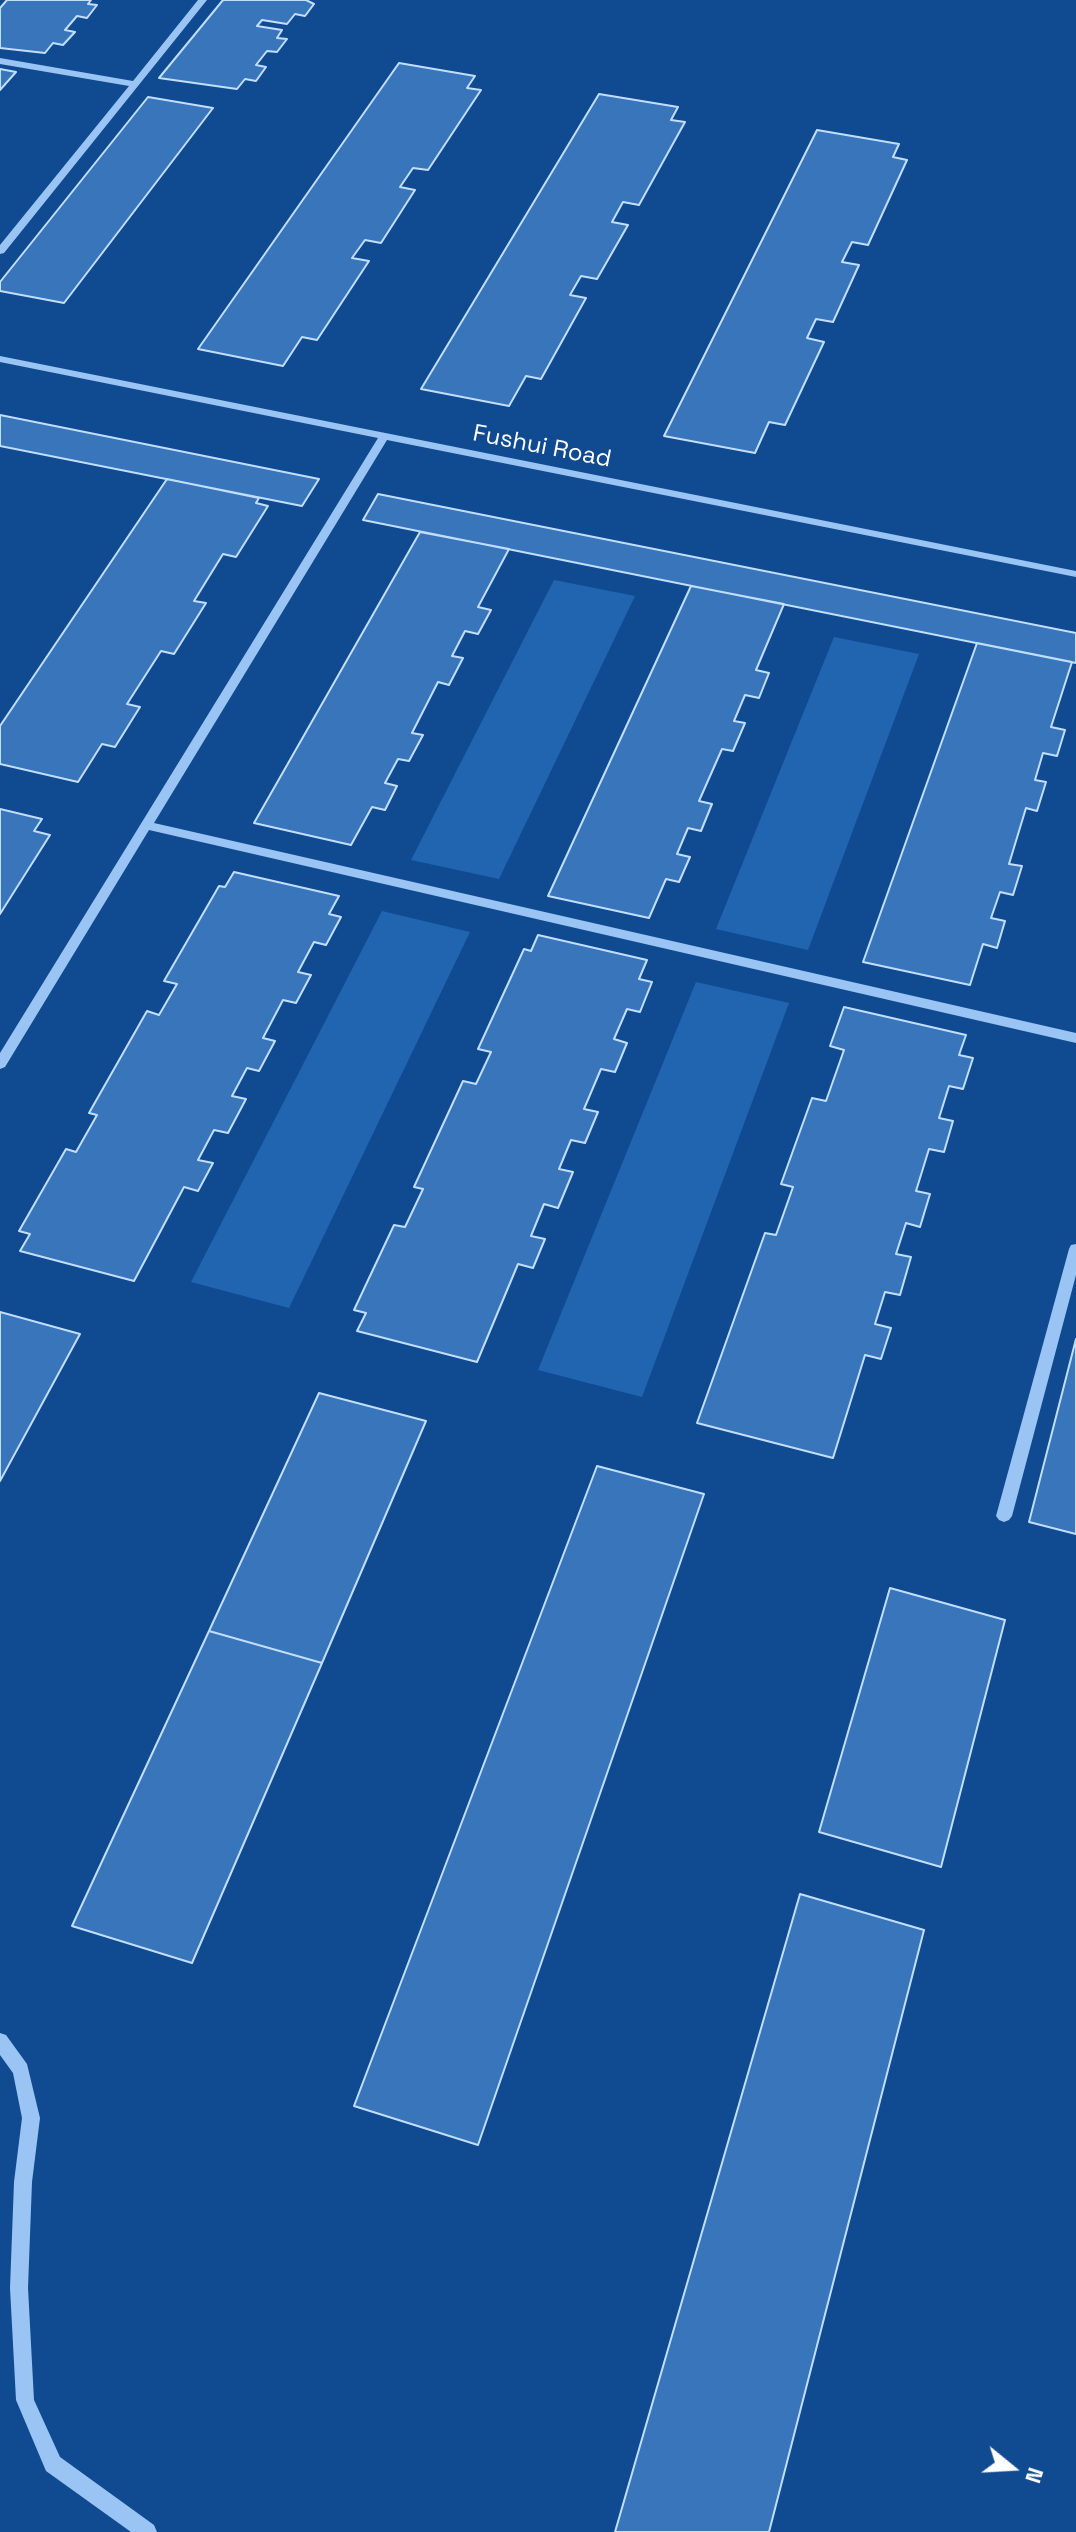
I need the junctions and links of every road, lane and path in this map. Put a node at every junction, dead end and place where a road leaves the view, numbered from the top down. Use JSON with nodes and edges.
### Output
{"nodes":[{"id":1,"x":203,"y":0,"type":"edge"},
{"id":2,"x":0,"y":61,"type":"edge"},
{"id":3,"x":135,"y":84,"type":"junction"},
{"id":4,"x":0,"y":251,"type":"edge"},
{"id":5,"x":0,"y":359,"type":"edge"},
{"id":6,"x":384,"y":436,"type":"junction"},
{"id":7,"x":1076,"y":574,"type":"edge"},
{"id":8,"x":146,"y":825,"type":"junction"},
{"id":9,"x":1076,"y":1038,"type":"edge"},
{"id":10,"x":0,"y":1064,"type":"edge"},
{"id":11,"x":1076,"y":1249,"type":"edge"},
{"id":12,"x":1004,"y":1516,"type":"dead end"},
{"id":13,"x":0,"y":2041,"type":"edge"},
{"id":14,"x":147,"y":2532,"type":"edge"}],
"edges":[{"from":1,"to":3,"type":"street"},
{"from":2,"to":3,"type":"street"},
{"from":3,"to":4,"type":"street"},
{"from":5,"to":6,"type":"street","name":"Fushui Road"},
{"from":6,"to":7,"type":"street","name":"Fushui Road"},
{"from":6,"to":8,"type":"street"},
{"from":8,"to":9,"type":"street"},
{"from":8,"to":10,"type":"street"},
{"from":11,"to":12,"type":"street"},
{"from":13,"to":14,"type":"street"}]}
